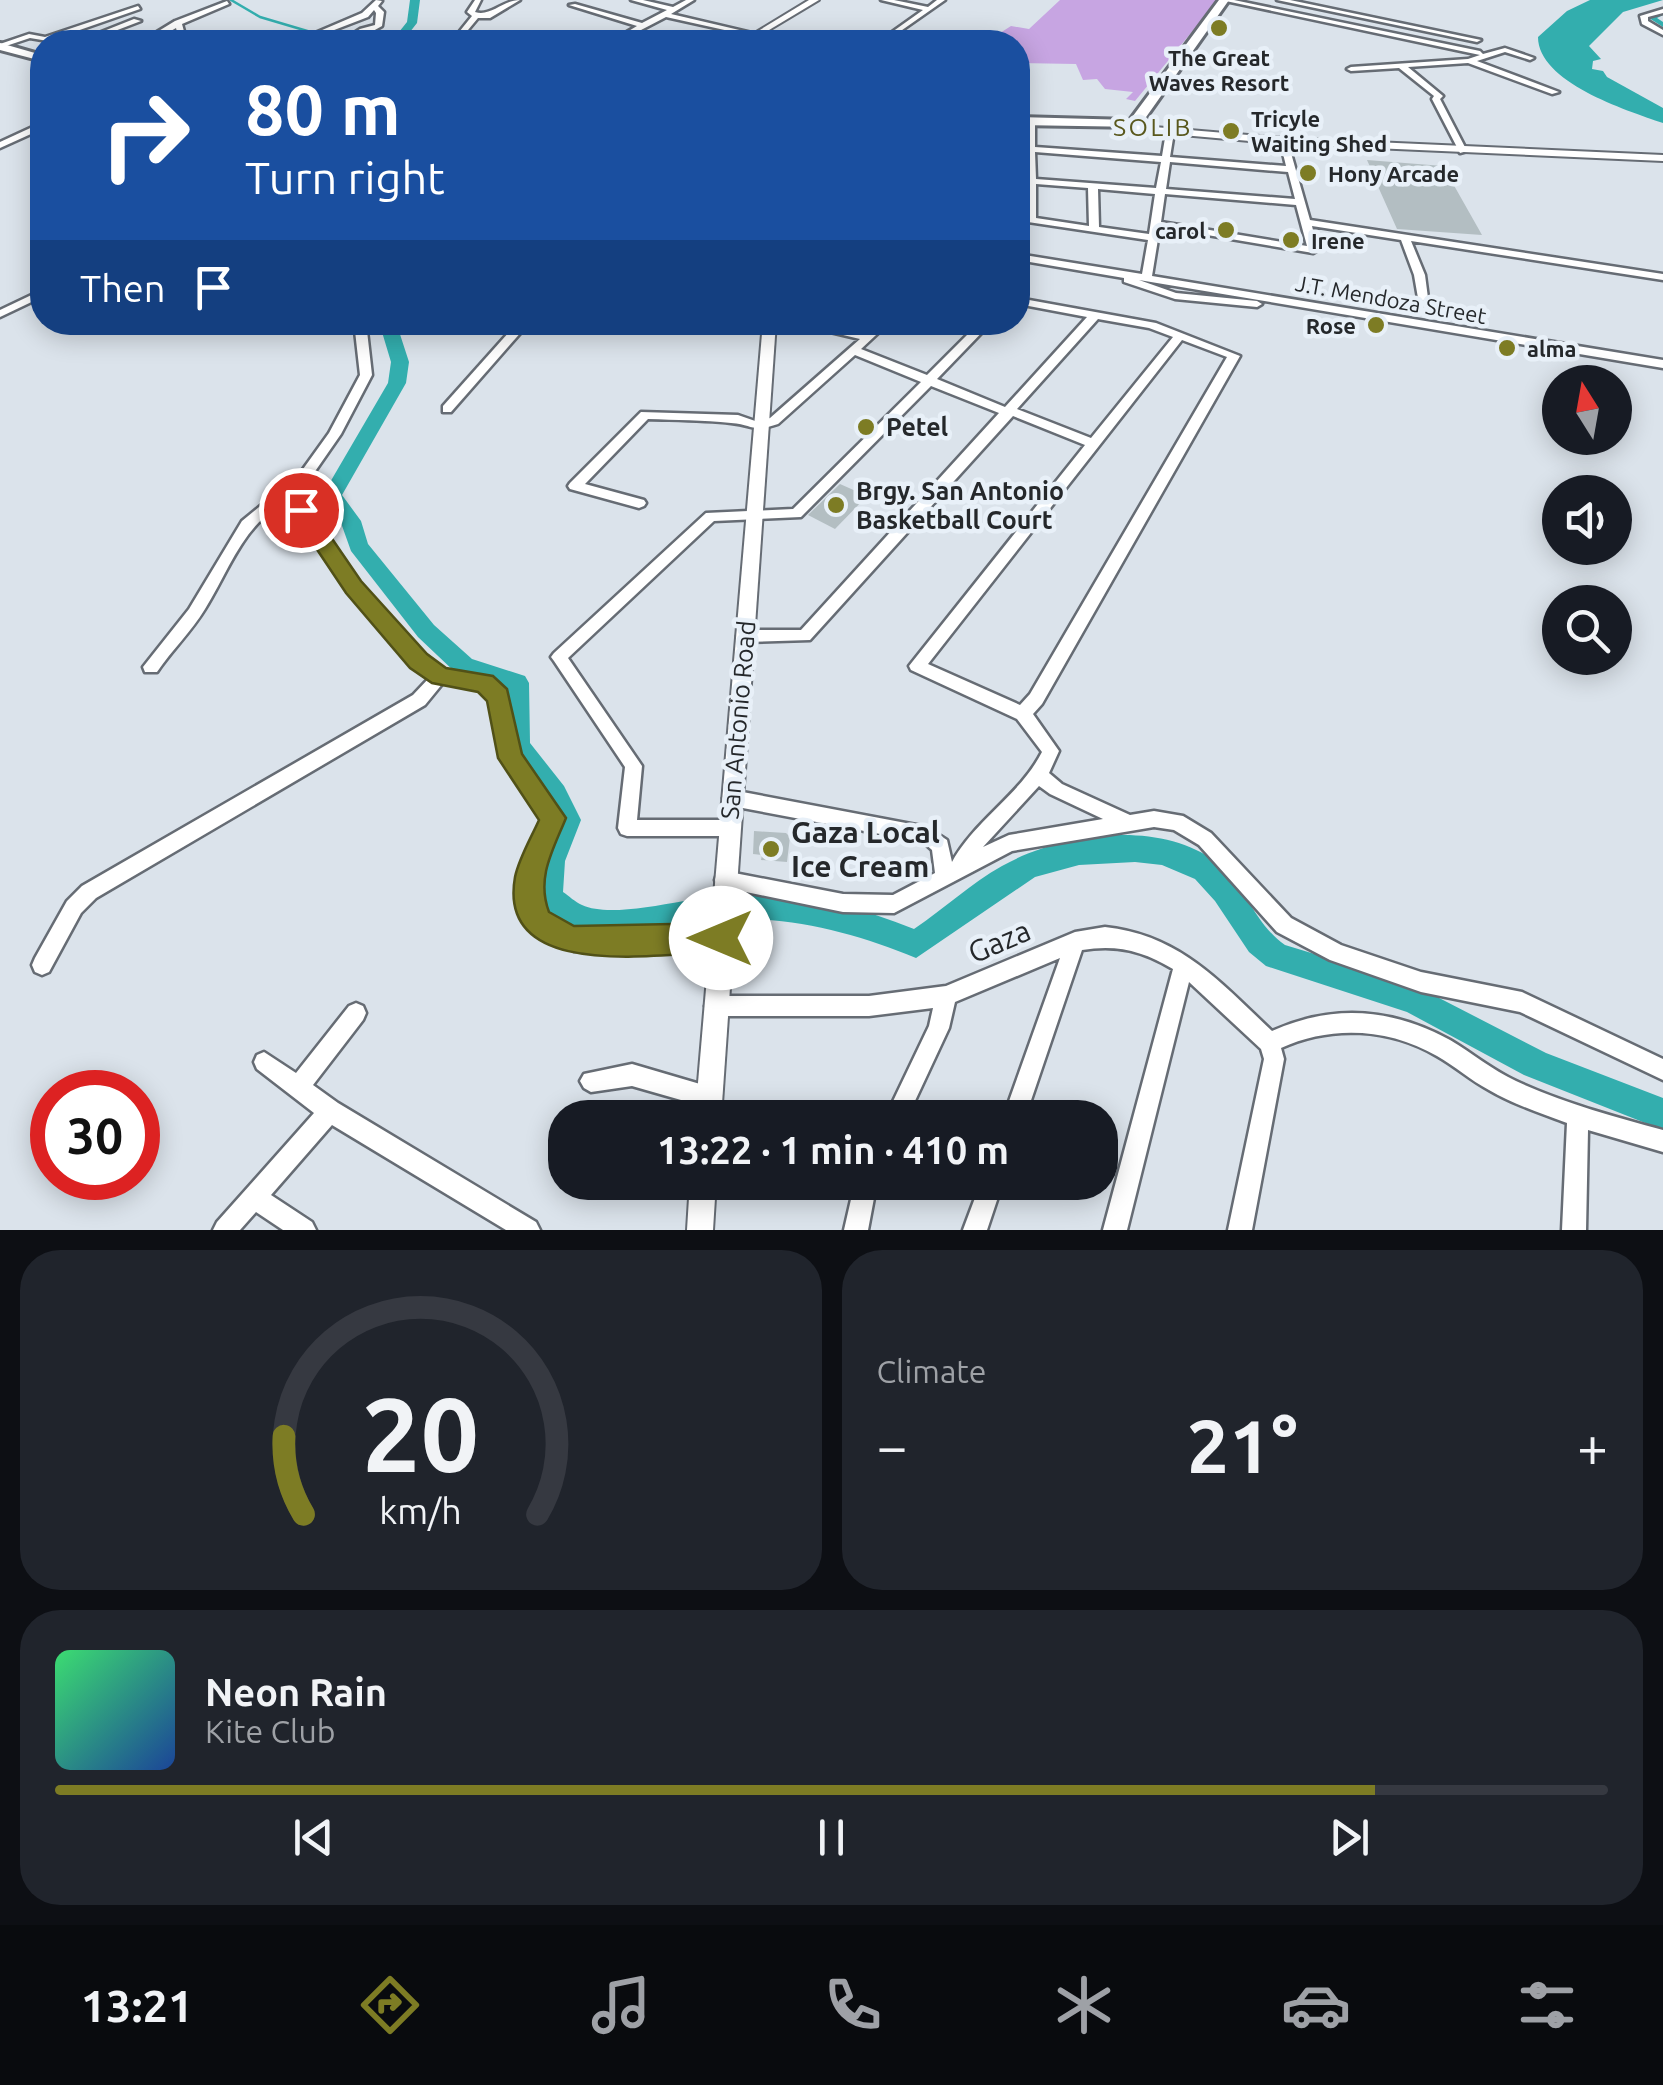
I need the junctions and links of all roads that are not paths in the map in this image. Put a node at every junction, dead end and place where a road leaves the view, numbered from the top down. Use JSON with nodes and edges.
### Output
{"nodes":[{"id":1,"x":478,"y":0,"type":"edge"},
{"id":2,"x":518,"y":0,"type":"edge"},
{"id":3,"x":634,"y":0,"type":"edge"},
{"id":4,"x":691,"y":0,"type":"edge"},
{"id":5,"x":814,"y":0,"type":"edge"},
{"id":6,"x":884,"y":0,"type":"edge"},
{"id":7,"x":942,"y":0,"type":"edge"},
{"id":8,"x":1280,"y":0,"type":"edge"},
{"id":9,"x":1224,"y":1,"type":"edge"},
{"id":10,"x":227,"y":3,"type":"dead end"},
{"id":11,"x":376,"y":4,"type":"edge"},
{"id":12,"x":573,"y":5,"type":"dead end"},
{"id":13,"x":138,"y":8,"type":"dead end"},
{"id":14,"x":929,"y":8,"type":"junction"},
{"id":15,"x":673,"y":10,"type":"junction"},
{"id":16,"x":1663,"y":11,"type":"edge"},
{"id":17,"x":664,"y":14,"type":"junction"},
{"id":18,"x":476,"y":16,"type":"junction"},
{"id":19,"x":137,"y":22,"type":"dead end"},
{"id":20,"x":178,"y":23,"type":"junction"},
{"id":21,"x":339,"y":26,"type":"junction"},
{"id":22,"x":644,"y":26,"type":"junction"},
{"id":23,"x":72,"y":30,"type":"edge"},
{"id":24,"x":114,"y":30,"type":"edge"},
{"id":25,"x":167,"y":30,"type":"edge"},
{"id":26,"x":180,"y":30,"type":"edge"},
{"id":27,"x":328,"y":30,"type":"edge"},
{"id":28,"x":358,"y":30,"type":"edge"},
{"id":29,"x":371,"y":30,"type":"edge"},
{"id":30,"x":464,"y":30,"type":"edge"},
{"id":31,"x":636,"y":30,"type":"edge"},
{"id":32,"x":734,"y":30,"type":"edge"},
{"id":33,"x":764,"y":30,"type":"edge"},
{"id":34,"x":897,"y":30,"type":"edge"},
{"id":35,"x":1364,"y":32,"type":"dead end"},
{"id":36,"x":1663,"y":33,"type":"edge"},
{"id":37,"x":30,"y":36,"type":"edge"},
{"id":38,"x":1477,"y":40,"type":"dead end"},
{"id":39,"x":0,"y":46,"type":"edge"},
{"id":40,"x":1480,"y":53,"type":"dead end"},
{"id":41,"x":30,"y":55,"type":"edge"},
{"id":42,"x":1530,"y":58,"type":"dead end"},
{"id":43,"x":1470,"y":61,"type":"junction"},
{"id":44,"x":1400,"y":65,"type":"junction"},
{"id":45,"x":1352,"y":69,"type":"dead end"},
{"id":46,"x":1554,"y":92,"type":"dead end"},
{"id":47,"x":1030,"y":122,"type":"edge"},
{"id":48,"x":1119,"y":126,"type":"junction"},
{"id":49,"x":30,"y":131,"type":"edge"},
{"id":50,"x":1170,"y":132,"type":"junction"},
{"id":51,"x":1030,"y":140,"type":"edge"},
{"id":52,"x":1284,"y":141,"type":"junction"},
{"id":53,"x":0,"y":145,"type":"edge"},
{"id":54,"x":1030,"y":149,"type":"edge"},
{"id":55,"x":1033,"y":149,"type":"junction"},
{"id":56,"x":1463,"y":151,"type":"junction"},
{"id":57,"x":1663,"y":158,"type":"edge"},
{"id":58,"x":1166,"y":159,"type":"junction"},
{"id":59,"x":1290,"y":169,"type":"junction"},
{"id":60,"x":1031,"y":181,"type":"junction"},
{"id":61,"x":1093,"y":186,"type":"junction"},
{"id":62,"x":1161,"y":191,"type":"junction"},
{"id":63,"x":1298,"y":202,"type":"junction"},
{"id":64,"x":1306,"y":222,"type":"junction"},
{"id":65,"x":1157,"y":224,"type":"junction"},
{"id":66,"x":1094,"y":229,"type":"junction"},
{"id":67,"x":1405,"y":237,"type":"junction"},
{"id":68,"x":1152,"y":238,"type":"junction"},
{"id":69,"x":1030,"y":259,"type":"edge"},
{"id":70,"x":1111,"y":272,"type":"junction"},
{"id":71,"x":1147,"y":276,"type":"junction"},
{"id":72,"x":1663,"y":277,"type":"edge"},
{"id":73,"x":1423,"y":298,"type":"dead end"},
{"id":74,"x":30,"y":299,"type":"edge"},
{"id":75,"x":1285,"y":301,"type":"junction"},
{"id":76,"x":1030,"y":303,"type":"edge"},
{"id":77,"x":0,"y":314,"type":"edge"},
{"id":78,"x":1095,"y":315,"type":"junction"},
{"id":79,"x":361,"y":335,"type":"edge"},
{"id":80,"x":513,"y":335,"type":"edge"},
{"id":81,"x":768,"y":335,"type":"edge"},
{"id":82,"x":859,"y":335,"type":"edge"},
{"id":83,"x":974,"y":335,"type":"edge"},
{"id":84,"x":1179,"y":336,"type":"junction"},
{"id":85,"x":869,"y":337,"type":"joint"},
{"id":86,"x":856,"y":350,"type":"junction"},
{"id":87,"x":1663,"y":364,"type":"edge"},
{"id":88,"x":930,"y":380,"type":"junction"},
{"id":89,"x":447,"y":410,"type":"dead end"},
{"id":90,"x":1011,"y":412,"type":"junction"},
{"id":91,"x":758,"y":426,"type":"junction"},
{"id":92,"x":1094,"y":444,"type":"junction"},
{"id":93,"x":293,"y":492,"type":"junction"},
{"id":94,"x":640,"y":503,"type":"dead end"},
{"id":95,"x":753,"y":518,"type":"junction"},
{"id":96,"x":744,"y":636,"type":"junction"},
{"id":97,"x":152,"y":667,"type":"dead end"},
{"id":98,"x":440,"y":676,"type":"junction"},
{"id":99,"x":1023,"y":714,"type":"junction"},
{"id":100,"x":1040,"y":777,"type":"junction"},
{"id":101,"x":732,"y":798,"type":"junction"},
{"id":102,"x":1129,"y":823,"type":"junction"},
{"id":103,"x":729,"y":828,"type":"junction"},
{"id":104,"x":952,"y":869,"type":"junction"},
{"id":105,"x":723,"y":884,"type":"junction"},
{"id":106,"x":722,"y":931,"type":"junction"},
{"id":107,"x":1074,"y":942,"type":"junction"},
{"id":108,"x":42,"y":965,"type":"dead end"},
{"id":109,"x":1184,"y":965,"type":"junction"},
{"id":110,"x":946,"y":996,"type":"junction"},
{"id":111,"x":715,"y":1006,"type":"junction"},
{"id":112,"x":356,"y":1013,"type":"dead end"},
{"id":113,"x":1269,"y":1042,"type":"junction"},
{"id":114,"x":264,"y":1062,"type":"dead end"},
{"id":115,"x":1663,"y":1070,"type":"edge"},
{"id":116,"x":590,"y":1081,"type":"dead end"},
{"id":117,"x":298,"y":1087,"type":"junction"},
{"id":118,"x":691,"y":1100,"type":"edge"},
{"id":119,"x":708,"y":1100,"type":"edge"},
{"id":120,"x":905,"y":1100,"type":"edge"},
{"id":121,"x":1020,"y":1100,"type":"edge"},
{"id":122,"x":330,"y":1111,"type":"junction"},
{"id":123,"x":1578,"y":1116,"type":"junction"},
{"id":124,"x":1663,"y":1142,"type":"edge"},
{"id":125,"x":254,"y":1198,"type":"junction"},
{"id":126,"x":702,"y":1200,"type":"edge"},
{"id":127,"x":862,"y":1200,"type":"edge"},
{"id":128,"x":986,"y":1200,"type":"edge"},
{"id":129,"x":225,"y":1230,"type":"edge"},
{"id":130,"x":304,"y":1230,"type":"edge"},
{"id":131,"x":528,"y":1230,"type":"edge"},
{"id":132,"x":700,"y":1230,"type":"edge"},
{"id":133,"x":856,"y":1230,"type":"edge"},
{"id":134,"x":975,"y":1230,"type":"edge"},
{"id":135,"x":1114,"y":1230,"type":"edge"},
{"id":136,"x":1240,"y":1230,"type":"edge"},
{"id":137,"x":1574,"y":1230,"type":"edge"}],
"edges":[{"from":1,"to":18,"type":"street"},
{"from":2,"to":18,"type":"street"},
{"from":3,"to":15,"type":"street"},
{"from":4,"to":15,"type":"street"},
{"from":5,"to":33,"type":"street"},
{"from":6,"to":14,"type":"street"},
{"from":7,"to":14,"type":"street"},
{"from":8,"to":38,"type":"street"},
{"from":9,"to":35,"type":"street"},
{"from":9,"to":40,"type":"street"},
{"from":9,"to":48,"type":"main road"},
{"from":10,"to":20,"type":"street"},
{"from":11,"to":21,"type":"street"},
{"from":11,"to":29,"type":"street"},
{"from":12,"to":22,"type":"street"},
{"from":13,"to":23,"type":"street"},
{"from":14,"to":34,"type":"street"},
{"from":15,"to":17,"type":"street"},
{"from":16,"to":36,"type":"street"},
{"from":17,"to":22,"type":"street"},
{"from":17,"to":32,"type":"street"},
{"from":18,"to":30,"type":"street"},
{"from":19,"to":24,"type":"street"},
{"from":20,"to":25,"type":"street"},
{"from":20,"to":26,"type":"street"},
{"from":21,"to":27,"type":"street"},
{"from":21,"to":28,"type":"street"},
{"from":22,"to":31,"type":"street"},
{"from":37,"to":39,"type":"street"},
{"from":39,"to":41,"type":"main road"},
{"from":42,"to":43,"type":"street"},
{"from":43,"to":44,"type":"street"},
{"from":43,"to":46,"type":"street"},
{"from":44,"to":45,"type":"street"},
{"from":44,"to":56,"type":"street"},
{"from":47,"to":48,"type":"main road"},
{"from":48,"to":50,"type":"street"},
{"from":49,"to":53,"type":"street"},
{"from":50,"to":52,"type":"street"},
{"from":50,"to":58,"type":"street"},
{"from":51,"to":55,"type":"street"},
{"from":52,"to":56,"type":"street"},
{"from":52,"to":59,"type":"street"},
{"from":54,"to":55,"type":"street"},
{"from":55,"to":58,"type":"street"},
{"from":55,"to":60,"type":"street"},
{"from":56,"to":57,"type":"street"},
{"from":58,"to":59,"type":"street"},
{"from":58,"to":62,"type":"street"},
{"from":59,"to":63,"type":"street"},
{"from":60,"to":61,"type":"street"},
{"from":60,"to":66,"type":"street"},
{"from":61,"to":62,"type":"street"},
{"from":61,"to":66,"type":"street"},
{"from":62,"to":63,"type":"street"},
{"from":62,"to":65,"type":"street"},
{"from":63,"to":64,"type":"street"},
{"from":64,"to":65,"type":"street"},
{"from":64,"to":67,"type":"street"},
{"from":65,"to":68,"type":"street"},
{"from":66,"to":68,"type":"street"},
{"from":67,"to":72,"type":"street"},
{"from":67,"to":73,"type":"street"},
{"from":68,"to":71,"type":"street"},
{"from":69,"to":70,"type":"street"},
{"from":70,"to":71,"type":"street","name":"J.T. Mendoza Street"},
{"from":70,"to":75,"type":"street"},
{"from":71,"to":75,"type":"street","name":"J.T. Mendoza Street"},
{"from":74,"to":77,"type":"street"},
{"from":75,"to":87,"type":"street","name":"J.T. Mendoza Street"},
{"from":76,"to":78,"type":"street"},
{"from":78,"to":84,"type":"street"},
{"from":78,"to":90,"type":"street"},
{"from":79,"to":93,"type":"street"},
{"from":80,"to":89,"type":"street"},
{"from":81,"to":91,"type":"street","name":"San Antonio Road"},
{"from":82,"to":85,"type":"street"},
{"from":83,"to":88,"type":"street"},
{"from":84,"to":92,"type":"street"},
{"from":84,"to":99,"type":"street"},
{"from":85,"to":86,"type":"street"},
{"from":86,"to":88,"type":"street"},
{"from":86,"to":91,"type":"street"},
{"from":88,"to":90,"type":"street"},
{"from":88,"to":95,"type":"street"},
{"from":90,"to":92,"type":"street"},
{"from":90,"to":96,"type":"street"},
{"from":91,"to":94,"type":"street"},
{"from":91,"to":95,"type":"street","name":"San Antonio Road"},
{"from":92,"to":99,"type":"street"},
{"from":93,"to":97,"type":"street"},
{"from":93,"to":98,"type":"street"},
{"from":95,"to":96,"type":"street","name":"San Antonio Road"},
{"from":95,"to":103,"type":"street"},
{"from":96,"to":101,"type":"street","name":"San Antonio Road"},
{"from":98,"to":106,"type":"street"},
{"from":98,"to":108,"type":"street"},
{"from":99,"to":100,"type":"street"},
{"from":100,"to":102,"type":"street"},
{"from":100,"to":104,"type":"street"},
{"from":101,"to":103,"type":"street","name":"San Antonio Road"},
{"from":101,"to":104,"type":"street"},
{"from":102,"to":104,"type":"street"},
{"from":102,"to":115,"type":"street"},
{"from":103,"to":105,"type":"street","name":"San Antonio Road"},
{"from":104,"to":105,"type":"street"},
{"from":105,"to":106,"type":"street","name":"San Antonio Road"},
{"from":106,"to":111,"type":"street","name":"San Antonio Road"},
{"from":107,"to":109,"type":"street","name":"Gaza"},
{"from":107,"to":110,"type":"street","name":"Gaza"},
{"from":107,"to":121,"type":"street"},
{"from":109,"to":113,"type":"street","name":"Gaza"},
{"from":109,"to":135,"type":"street"},
{"from":110,"to":111,"type":"street","name":"Gaza"},
{"from":110,"to":120,"type":"street"},
{"from":111,"to":119,"type":"street","name":"San Antonio Road"},
{"from":112,"to":117,"type":"street"},
{"from":113,"to":123,"type":"street"},
{"from":113,"to":136,"type":"street"},
{"from":114,"to":117,"type":"street"},
{"from":116,"to":118,"type":"street"},
{"from":117,"to":122,"type":"street"},
{"from":122,"to":125,"type":"street"},
{"from":122,"to":131,"type":"street"},
{"from":123,"to":124,"type":"street"},
{"from":123,"to":137,"type":"street"},
{"from":125,"to":129,"type":"street"},
{"from":125,"to":130,"type":"street"},
{"from":126,"to":132,"type":"street"},
{"from":127,"to":133,"type":"street"},
{"from":128,"to":134,"type":"street"}]}
